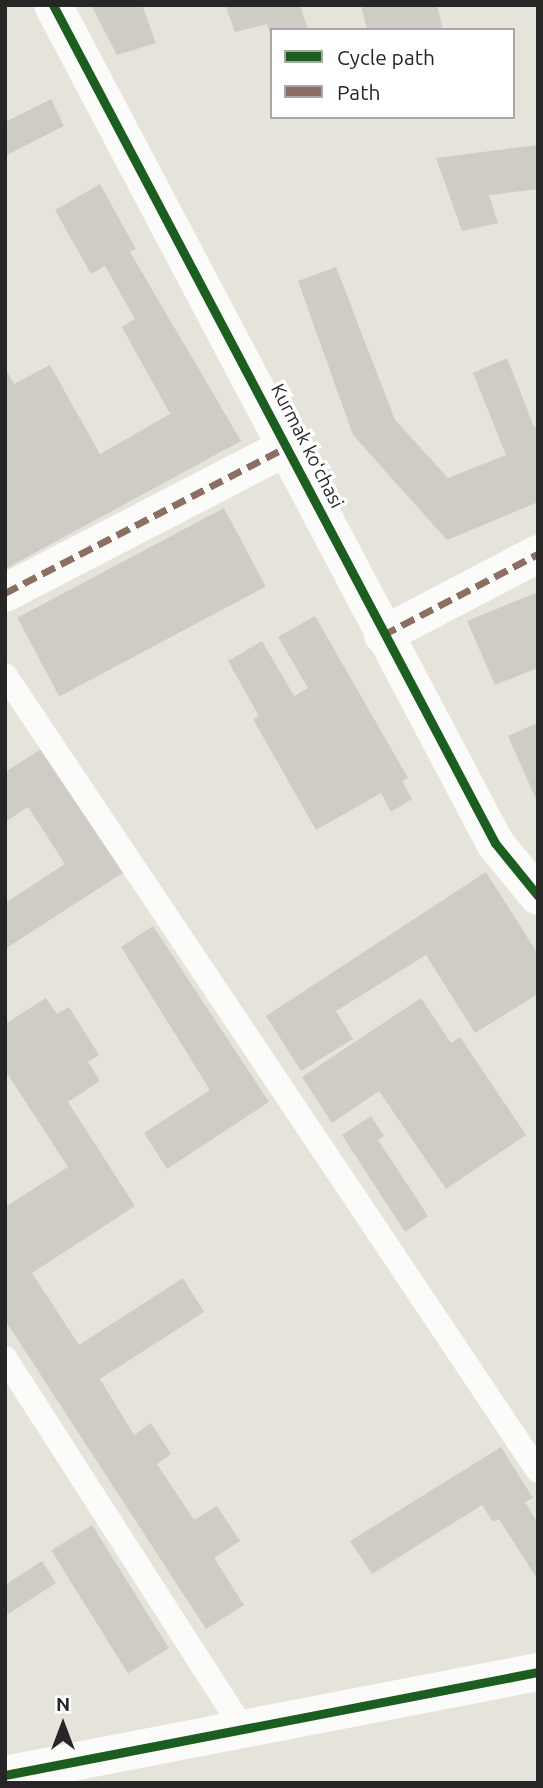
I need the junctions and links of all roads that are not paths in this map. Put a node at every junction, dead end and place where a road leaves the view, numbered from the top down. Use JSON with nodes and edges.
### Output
{"nodes":[{"id":1,"x":53,"y":5,"type":"edge"},
{"id":2,"x":289,"y":446,"type":"junction"},
{"id":3,"x":538,"y":554,"type":"edge"},
{"id":4,"x":5,"y":593,"type":"edge"},
{"id":5,"x":383,"y":635,"type":"junction"},
{"id":6,"x":5,"y":675,"type":"edge"},
{"id":7,"x":538,"y":896,"type":"edge"},
{"id":8,"x":5,"y":1358,"type":"edge"},
{"id":9,"x":538,"y":1471,"type":"edge"},
{"id":10,"x":538,"y":1672,"type":"edge"},
{"id":11,"x":242,"y":1727,"type":"junction"},
{"id":12,"x":5,"y":1775,"type":"edge"}],
"edges":[{"from":1,"to":2,"type":"street","name":"Kurmak koʻchasi"},
{"from":2,"to":4,"type":"street"},
{"from":2,"to":5,"type":"street","name":"Kurmak koʻchasi"},
{"from":3,"to":5,"type":"street"},
{"from":5,"to":7,"type":"street","name":"Kurmak koʻchasi"},
{"from":6,"to":9,"type":"lane"},
{"from":8,"to":11,"type":"lane"},
{"from":10,"to":11,"type":"street"},
{"from":11,"to":12,"type":"street"}]}
